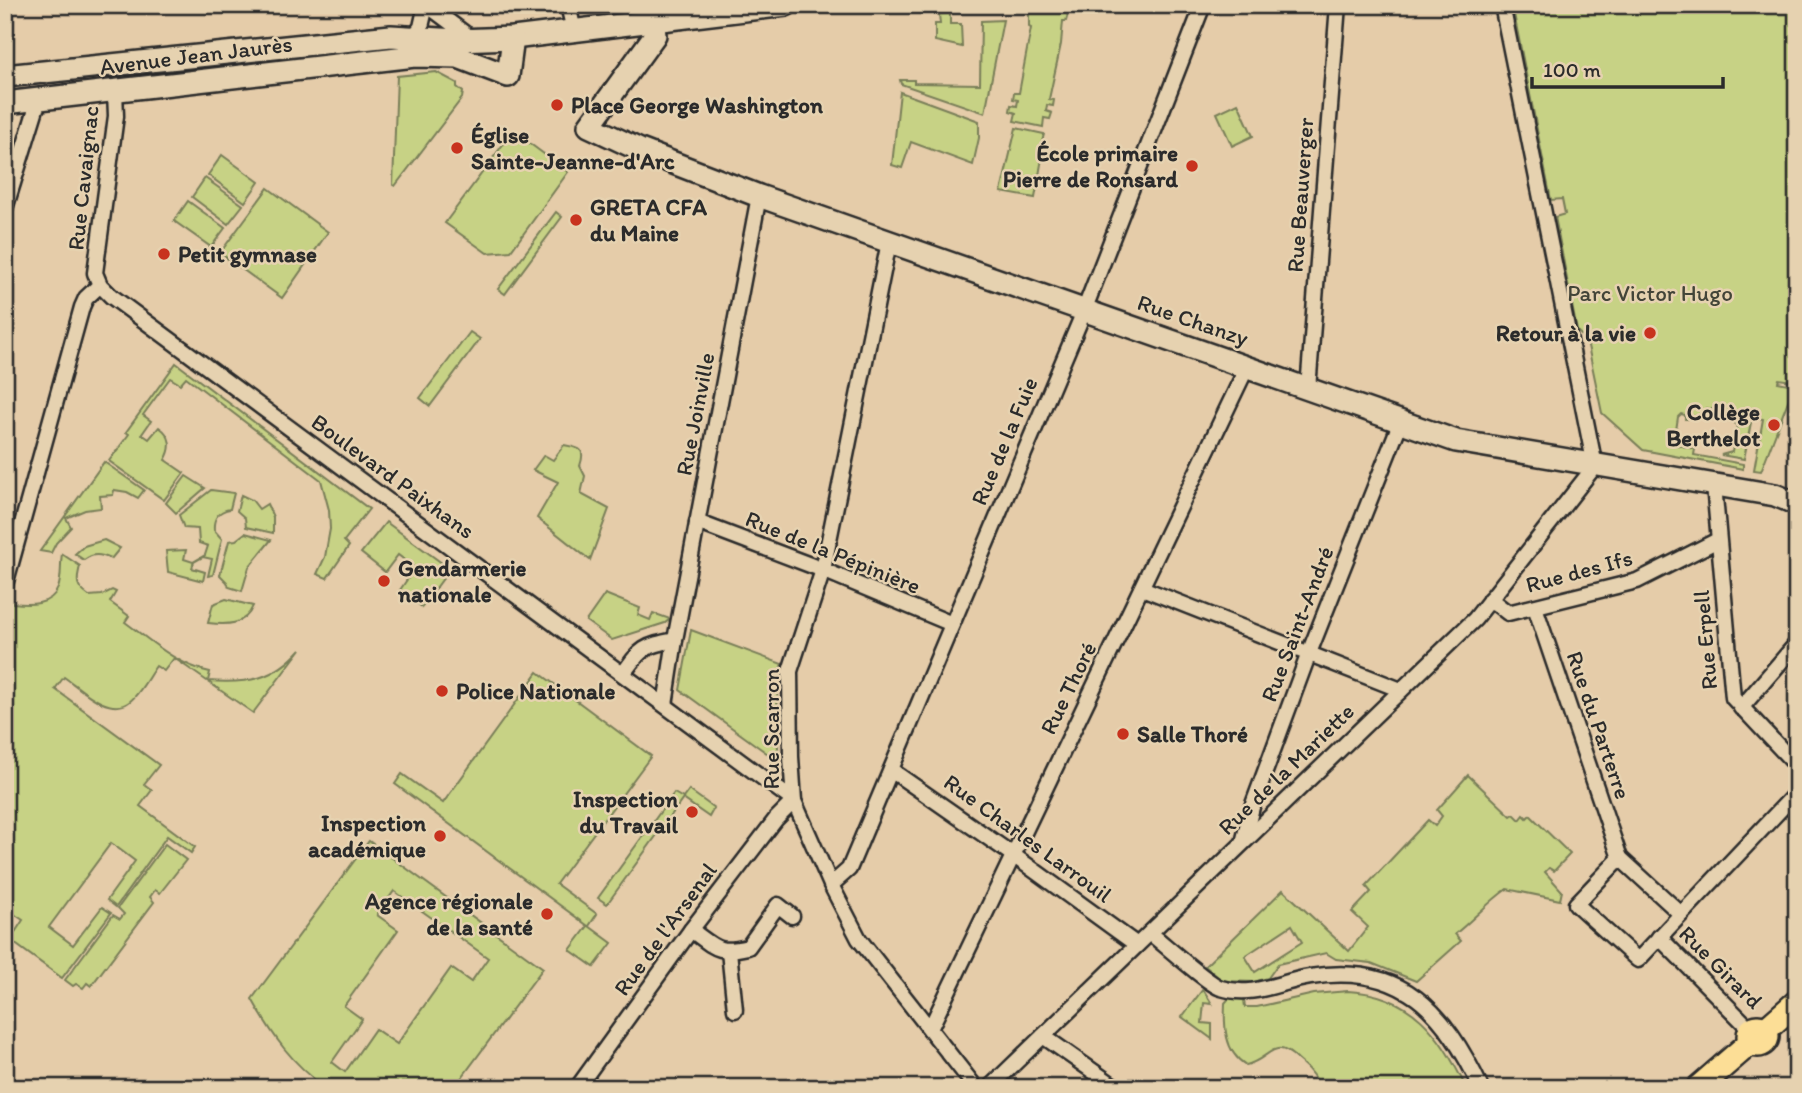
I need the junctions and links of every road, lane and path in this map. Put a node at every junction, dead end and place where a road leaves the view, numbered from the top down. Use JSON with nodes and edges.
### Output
{"nodes":[{"id":1,"x":427,"y":5,"type":"edge"},
{"id":2,"x":568,"y":5,"type":"edge"},
{"id":3,"x":786,"y":5,"type":"edge"},
{"id":4,"x":1203,"y":5,"type":"edge"},
{"id":5,"x":1338,"y":5,"type":"edge"},
{"id":6,"x":1502,"y":5,"type":"edge"},
{"id":7,"x":726,"y":9,"type":"edge"},
{"id":8,"x":653,"y":21,"type":"junction"},
{"id":9,"x":574,"y":31,"type":"junction"},
{"id":10,"x":513,"y":38,"type":"junction"},
{"id":11,"x":472,"y":39,"type":"junction"},
{"id":12,"x":414,"y":47,"type":"junction"},
{"id":13,"x":5,"y":79,"type":"edge"},
{"id":14,"x":115,"y":91,"type":"junction"},
{"id":15,"x":39,"y":99,"type":"junction"},
{"id":16,"x":5,"y":103,"type":"edge"},
{"id":17,"x":759,"y":196,"type":"junction"},
{"id":18,"x":5,"y":209,"type":"edge"},
{"id":19,"x":889,"y":242,"type":"junction"},
{"id":20,"x":100,"y":285,"type":"junction"},
{"id":21,"x":1084,"y":310,"type":"junction"},
{"id":22,"x":1247,"y":367,"type":"junction"},
{"id":23,"x":1308,"y":388,"type":"junction"},
{"id":24,"x":1401,"y":421,"type":"junction"},
{"id":25,"x":1595,"y":466,"type":"junction"},
{"id":26,"x":1714,"y":485,"type":"junction"},
{"id":27,"x":1797,"y":504,"type":"edge"},
{"id":28,"x":698,"y":522,"type":"junction"},
{"id":29,"x":1718,"y":540,"type":"junction"},
{"id":30,"x":823,"y":570,"type":"junction"},
{"id":31,"x":5,"y":585,"type":"edge"},
{"id":32,"x":1142,"y":588,"type":"junction"},
{"id":33,"x":1490,"y":599,"type":"junction"},
{"id":34,"x":1535,"y":607,"type":"junction"},
{"id":35,"x":952,"y":624,"type":"junction"},
{"id":36,"x":675,"y":640,"type":"junction"},
{"id":37,"x":1797,"y":643,"type":"edge"},
{"id":38,"x":1308,"y":653,"type":"junction"},
{"id":39,"x":623,"y":674,"type":"junction"},
{"id":40,"x":1401,"y":690,"type":"junction"},
{"id":41,"x":666,"y":705,"type":"junction"},
{"id":42,"x":1741,"y":708,"type":"junction"},
{"id":43,"x":1797,"y":766,"type":"edge"},
{"id":44,"x":891,"y":770,"type":"junction"},
{"id":45,"x":1797,"y":792,"type":"edge"},
{"id":46,"x":794,"y":801,"type":"junction"},
{"id":47,"x":1242,"y":844,"type":"junction"},
{"id":48,"x":1013,"y":855,"type":"junction"},
{"id":49,"x":1620,"y":858,"type":"junction"},
{"id":50,"x":831,"y":886,"type":"junction"},
{"id":51,"x":1681,"y":914,"type":"junction"},
{"id":52,"x":792,"y":916,"type":"dead end"},
{"id":53,"x":691,"y":930,"type":"junction"},
{"id":54,"x":1150,"y":933,"type":"junction"},
{"id":55,"x":1659,"y":937,"type":"junction"},
{"id":56,"x":1137,"y":945,"type":"junction"},
{"id":57,"x":729,"y":951,"type":"junction"},
{"id":58,"x":1797,"y":1002,"type":"edge"},
{"id":59,"x":735,"y":1010,"type":"dead end"},
{"id":60,"x":930,"y":1029,"type":"junction"},
{"id":61,"x":1756,"y":1034,"type":"junction"},
{"id":62,"x":1043,"y":1036,"type":"junction"},
{"id":63,"x":584,"y":1085,"type":"edge"},
{"id":64,"x":976,"y":1088,"type":"edge"},
{"id":65,"x":989,"y":1088,"type":"edge"},
{"id":66,"x":1117,"y":1088,"type":"edge"},
{"id":67,"x":1481,"y":1088,"type":"edge"},
{"id":68,"x":1698,"y":1088,"type":"edge"}],
"edges":[{"from":1,"to":11,"type":"street"},
{"from":1,"to":12,"type":"street"},
{"from":2,"to":9,"type":"street"},
{"from":3,"to":7,"type":"main road"},
{"from":4,"to":21,"type":"street","name":"Rue de la Fuie"},
{"from":5,"to":23,"type":"street","name":"Rue Beauverger"},
{"from":6,"to":25,"type":"street"},
{"from":7,"to":8,"type":"main road"},
{"from":8,"to":9,"type":"main road"},
{"from":8,"to":17,"type":"main road","name":"Rue Chanzy"},
{"from":9,"to":10,"type":"main road"},
{"from":10,"to":11,"type":"main road"},
{"from":10,"to":12,"type":"main road"},
{"from":11,"to":12,"type":"main road","name":"Avenue Jean Jaurès"},
{"from":12,"to":13,"type":"main road","name":"Avenue Jean Jaurès"},
{"from":12,"to":14,"type":"main road","name":"Avenue Jean Jaurès"},
{"from":14,"to":15,"type":"main road","name":"Avenue Jean Jaurès"},
{"from":14,"to":20,"type":"street","name":"Rue Cavaignac"},
{"from":15,"to":16,"type":"main road","name":"Avenue Jean Jaurès"},
{"from":15,"to":18,"type":"street"},
{"from":17,"to":19,"type":"main road","name":"Rue Chanzy"},
{"from":17,"to":28,"type":"street","name":"Rue Joinville"},
{"from":19,"to":21,"type":"main road","name":"Rue Chanzy"},
{"from":19,"to":30,"type":"street","name":"Rue Scarron"},
{"from":20,"to":31,"type":"street"},
{"from":20,"to":39,"type":"street","name":"Boulevard Paixhans"},
{"from":21,"to":22,"type":"main road","name":"Rue Chanzy"},
{"from":21,"to":35,"type":"street","name":"Rue de la Fuie"},
{"from":22,"to":23,"type":"main road","name":"Rue Chanzy"},
{"from":22,"to":32,"type":"street","name":"Rue Thoré"},
{"from":23,"to":24,"type":"main road","name":"Rue Chanzy"},
{"from":24,"to":25,"type":"main road","name":"Rue Chanzy"},
{"from":24,"to":38,"type":"street","name":"Rue Saint-André"},
{"from":25,"to":26,"type":"main road","name":"Rue Chanzy"},
{"from":25,"to":33,"type":"street","name":"Rue de la Mariette"},
{"from":26,"to":27,"type":"main road","name":"Rue Chanzy"},
{"from":26,"to":29,"type":"street","name":"Rue Erpell"},
{"from":28,"to":30,"type":"street","name":"Rue de la Pépinière"},
{"from":28,"to":36,"type":"street","name":"Rue Joinville"},
{"from":29,"to":34,"type":"street","name":"Rue des Ifs"},
{"from":29,"to":42,"type":"street","name":"Rue Erpell"},
{"from":30,"to":35,"type":"street","name":"Rue de la Pépinière"},
{"from":30,"to":46,"type":"street","name":"Rue Scarron"},
{"from":32,"to":38,"type":"street"},
{"from":32,"to":48,"type":"street","name":"Rue Thoré"},
{"from":33,"to":34,"type":"street","name":"Rue des Ifs"},
{"from":33,"to":40,"type":"street","name":"Rue de la Mariette"},
{"from":34,"to":49,"type":"street","name":"Rue du Parterre"},
{"from":35,"to":44,"type":"street","name":"Rue de la Fuie"},
{"from":36,"to":39,"type":"street"},
{"from":36,"to":41,"type":"street","name":"Rue Joinville"},
{"from":37,"to":42,"type":"street"},
{"from":38,"to":40,"type":"street"},
{"from":38,"to":47,"type":"street","name":"Rue Saint-André"},
{"from":39,"to":41,"type":"street","name":"Boulevard Paixhans"},
{"from":40,"to":47,"type":"street","name":"Rue de la Mariette"},
{"from":41,"to":46,"type":"street","name":"Boulevard Paixhans"},
{"from":42,"to":43,"type":"street","name":"Rue Erpell"},
{"from":44,"to":48,"type":"street","name":"Rue Charles Larrouil"},
{"from":44,"to":50,"type":"street","name":"Rue de la Fuie"},
{"from":45,"to":51,"type":"street"},
{"from":46,"to":50,"type":"street","name":"Rue Scarron"},
{"from":46,"to":53,"type":"street","name":"Rue de l'Arsenal"},
{"from":47,"to":54,"type":"street","name":"Rue de la Mariette"},
{"from":48,"to":56,"type":"street","name":"Rue Charles Larrouil"},
{"from":48,"to":60,"type":"street","name":"Rue Thoré"},
{"from":49,"to":51,"type":"street"},
{"from":49,"to":55,"type":"street"},
{"from":50,"to":60,"type":"street","name":"Rue Scarron"},
{"from":51,"to":55,"type":"street"},
{"from":52,"to":57,"type":"street"},
{"from":53,"to":57,"type":"street"},
{"from":53,"to":63,"type":"street","name":"Rue de l'Arsenal"},
{"from":54,"to":56,"type":"street","name":"Rue de la Mariette"},
{"from":54,"to":67,"type":"street"},
{"from":55,"to":61,"type":"street","name":"Rue Girard"},
{"from":56,"to":62,"type":"street","name":"Rue de la Mariette"},
{"from":57,"to":59,"type":"street"},
{"from":58,"to":61,"type":"main road"},
{"from":60,"to":64,"type":"street","name":"Rue Scarron"},
{"from":61,"to":68,"type":"main road"},
{"from":62,"to":65,"type":"street","name":"Rue de la Mariette"},
{"from":62,"to":66,"type":"street"}]}
